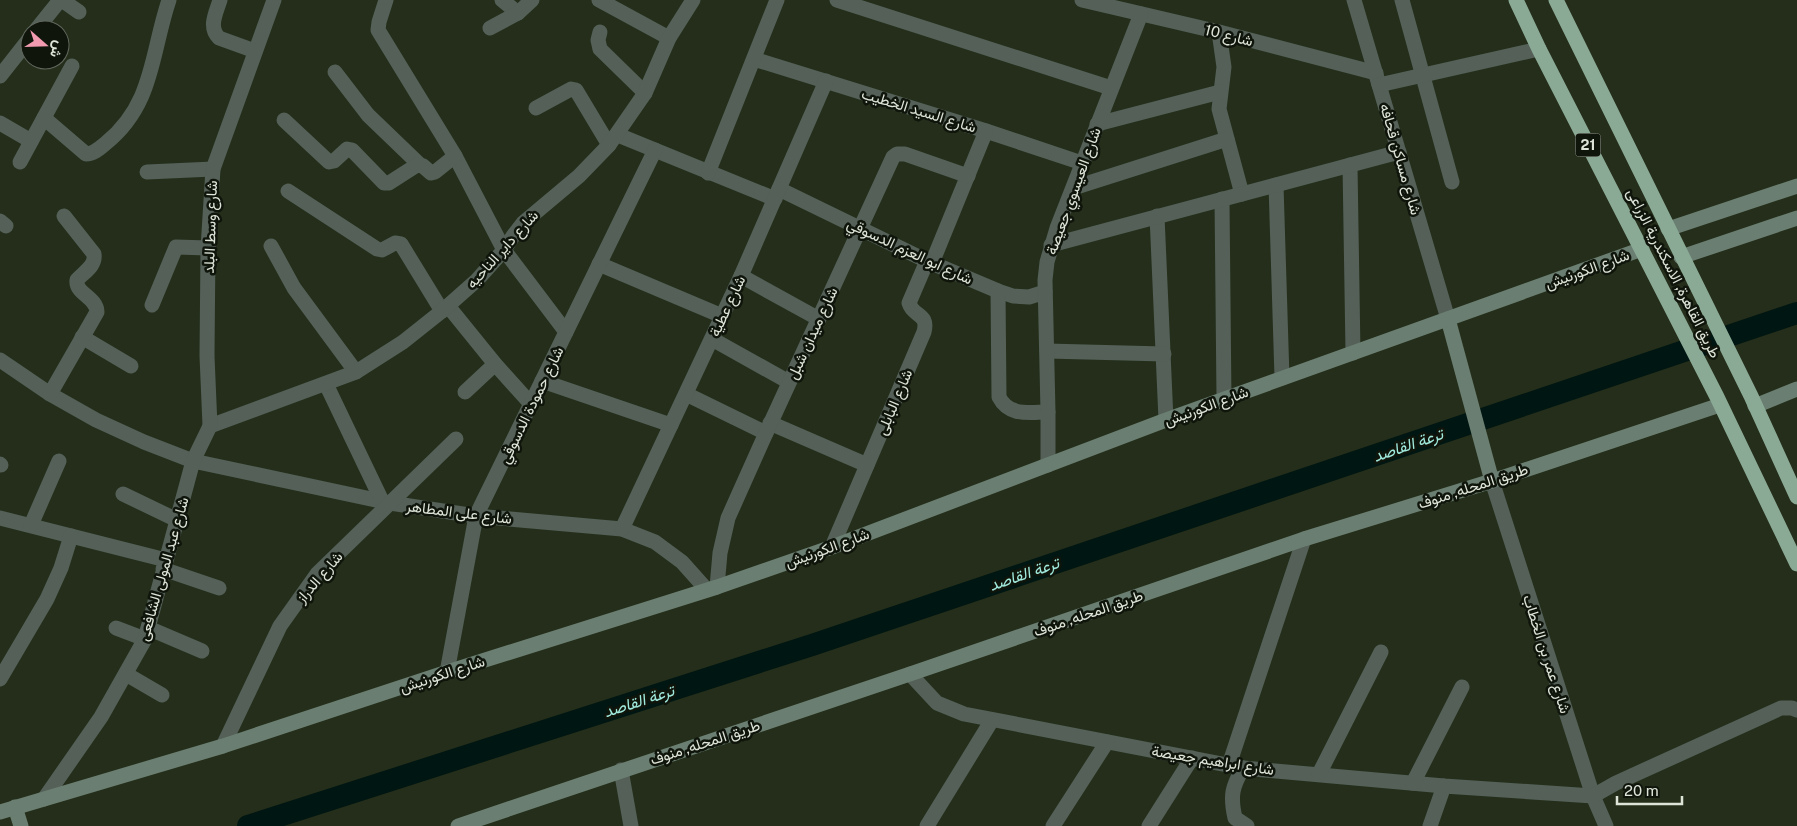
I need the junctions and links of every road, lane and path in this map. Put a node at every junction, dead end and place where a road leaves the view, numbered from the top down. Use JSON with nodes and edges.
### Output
{"nodes":[{"id":1,"x":61,"y":0,"type":"edge"},
{"id":2,"x":169,"y":0,"type":"edge"},
{"id":3,"x":220,"y":0,"type":"edge"},
{"id":4,"x":274,"y":0,"type":"edge"},
{"id":5,"x":386,"y":0,"type":"edge"},
{"id":6,"x":502,"y":0,"type":"edge"},
{"id":7,"x":532,"y":0,"type":"edge"},
{"id":8,"x":599,"y":0,"type":"edge"},
{"id":9,"x":693,"y":0,"type":"edge"},
{"id":10,"x":777,"y":0,"type":"edge"},
{"id":11,"x":837,"y":0,"type":"edge"},
{"id":12,"x":1082,"y":0,"type":"edge"},
{"id":13,"x":1354,"y":0,"type":"edge"},
{"id":14,"x":1402,"y":0,"type":"edge"},
{"id":15,"x":1516,"y":0,"type":"edge"},
{"id":16,"x":1556,"y":0,"type":"edge"},
{"id":17,"x":1132,"y":8,"type":"edge"},
{"id":18,"x":79,"y":12,"type":"dead end"},
{"id":19,"x":518,"y":14,"type":"junction"},
{"id":20,"x":44,"y":20,"type":"edge"},
{"id":21,"x":490,"y":28,"type":"dead end"},
{"id":22,"x":600,"y":32,"type":"dead end"},
{"id":23,"x":1219,"y":32,"type":"junction"},
{"id":24,"x":669,"y":38,"type":"junction"},
{"id":25,"x":1539,"y":49,"type":"junction"},
{"id":26,"x":20,"y":51,"type":"edge"},
{"id":27,"x":255,"y":51,"type":"junction"},
{"id":28,"x":754,"y":59,"type":"junction"},
{"id":29,"x":72,"y":66,"type":"dead end"},
{"id":30,"x":335,"y":72,"type":"dead end"},
{"id":31,"x":1422,"y":75,"type":"junction"},
{"id":32,"x":0,"y":76,"type":"edge"},
{"id":33,"x":1377,"y":79,"type":"junction"},
{"id":34,"x":826,"y":81,"type":"junction"},
{"id":35,"x":1111,"y":88,"type":"junction"},
{"id":36,"x":1220,"y":92,"type":"junction"},
{"id":37,"x":645,"y":93,"type":"junction"},
{"id":38,"x":536,"y":108,"type":"dead end"},
{"id":39,"x":44,"y":118,"type":"junction"},
{"id":40,"x":284,"y":120,"type":"dead end"},
{"id":41,"x":0,"y":124,"type":"edge"},
{"id":42,"x":1097,"y":124,"type":"junction"},
{"id":43,"x":986,"y":131,"type":"junction"},
{"id":44,"x":1227,"y":139,"type":"junction"},
{"id":45,"x":613,"y":140,"type":"junction"},
{"id":46,"x":31,"y":141,"type":"junction"},
{"id":47,"x":655,"y":150,"type":"junction"},
{"id":48,"x":1399,"y":152,"type":"junction"},
{"id":49,"x":455,"y":156,"type":"junction"},
{"id":50,"x":20,"y":162,"type":"dead end"},
{"id":51,"x":1082,"y":162,"type":"junction"},
{"id":52,"x":420,"y":165,"type":"junction"},
{"id":53,"x":1350,"y":165,"type":"junction"},
{"id":54,"x":213,"y":169,"type":"junction"},
{"id":55,"x":147,"y":172,"type":"dead end"},
{"id":56,"x":708,"y":173,"type":"junction"},
{"id":57,"x":968,"y":176,"type":"junction"},
{"id":58,"x":1452,"y":182,"type":"dead end"},
{"id":59,"x":1276,"y":185,"type":"junction"},
{"id":60,"x":1797,"y":186,"type":"edge"},
{"id":61,"x":1072,"y":188,"type":"junction"},
{"id":62,"x":288,"y":191,"type":"dead end"},
{"id":63,"x":777,"y":194,"type":"junction"},
{"id":64,"x":1242,"y":194,"type":"junction"},
{"id":65,"x":1222,"y":199,"type":"junction"},
{"id":66,"x":64,"y":216,"type":"dead end"},
{"id":67,"x":1157,"y":216,"type":"junction"},
{"id":68,"x":1797,"y":218,"type":"edge"},
{"id":69,"x":861,"y":228,"type":"junction"},
{"id":70,"x":1668,"y":229,"type":"junction"},
{"id":71,"x":1051,"y":245,"type":"junction"},
{"id":72,"x":271,"y":246,"type":"dead end"},
{"id":73,"x":208,"y":248,"type":"junction"},
{"id":74,"x":1642,"y":249,"type":"junction"},
{"id":75,"x":504,"y":250,"type":"junction"},
{"id":76,"x":1682,"y":257,"type":"junction"},
{"id":77,"x":930,"y":262,"type":"junction"},
{"id":78,"x":599,"y":264,"type":"junction"},
{"id":79,"x":741,"y":276,"type":"junction"},
{"id":80,"x":998,"y":292,"type":"junction"},
{"id":81,"x":1045,"y":292,"type":"junction"},
{"id":82,"x":152,"y":305,"type":"dead end"},
{"id":83,"x":445,"y":309,"type":"junction"},
{"id":84,"x":722,"y":316,"type":"junction"},
{"id":85,"x":819,"y":319,"type":"junction"},
{"id":86,"x":1448,"y":319,"type":"junction"},
{"id":87,"x":566,"y":332,"type":"junction"},
{"id":88,"x":82,"y":337,"type":"junction"},
{"id":89,"x":712,"y":339,"type":"junction"},
{"id":90,"x":1047,"y":351,"type":"junction"},
{"id":91,"x":1353,"y":353,"type":"junction"},
{"id":92,"x":1164,"y":354,"type":"junction"},
{"id":93,"x":0,"y":360,"type":"edge"},
{"id":94,"x":495,"y":364,"type":"junction"},
{"id":95,"x":131,"y":366,"type":"dead end"},
{"id":96,"x":356,"y":372,"type":"junction"},
{"id":97,"x":1282,"y":378,"type":"junction"},
{"id":98,"x":542,"y":381,"type":"junction"},
{"id":99,"x":789,"y":382,"type":"junction"},
{"id":100,"x":326,"y":384,"type":"junction"},
{"id":101,"x":1797,"y":389,"type":"edge"},
{"id":102,"x":465,"y":392,"type":"dead end"},
{"id":103,"x":50,"y":394,"type":"junction"},
{"id":104,"x":686,"y":394,"type":"junction"},
{"id":105,"x":1224,"y":399,"type":"junction"},
{"id":106,"x":1718,"y":401,"type":"junction"},
{"id":107,"x":1753,"y":401,"type":"junction"},
{"id":108,"x":531,"y":404,"type":"junction"},
{"id":109,"x":1048,"y":412,"type":"junction"},
{"id":110,"x":1166,"y":420,"type":"junction"},
{"id":111,"x":672,"y":425,"type":"junction"},
{"id":112,"x":210,"y":426,"type":"junction"},
{"id":113,"x":768,"y":428,"type":"junction"},
{"id":114,"x":456,"y":439,"type":"dead end"},
{"id":115,"x":59,"y":461,"type":"dead end"},
{"id":116,"x":193,"y":461,"type":"junction"},
{"id":117,"x":867,"y":465,"type":"junction"},
{"id":118,"x":1048,"y":465,"type":"junction"},
{"id":119,"x":1492,"y":481,"type":"junction"},
{"id":120,"x":123,"y":494,"type":"dead end"},
{"id":121,"x":1797,"y":497,"type":"edge"},
{"id":122,"x":386,"y":502,"type":"junction"},
{"id":123,"x":476,"y":516,"type":"junction"},
{"id":124,"x":0,"y":518,"type":"edge"},
{"id":125,"x":177,"y":520,"type":"junction"},
{"id":126,"x":31,"y":525,"type":"junction"},
{"id":127,"x":622,"y":529,"type":"junction"},
{"id":128,"x":71,"y":536,"type":"junction"},
{"id":129,"x":1304,"y":539,"type":"junction"},
{"id":130,"x":832,"y":547,"type":"junction"},
{"id":131,"x":165,"y":564,"type":"junction"},
{"id":132,"x":1797,"y":564,"type":"edge"},
{"id":133,"x":219,"y":588,"type":"dead end"},
{"id":134,"x":712,"y":589,"type":"junction"},
{"id":135,"x":116,"y":628,"type":"dead end"},
{"id":136,"x":146,"y":633,"type":"junction"},
{"id":137,"x":202,"y":651,"type":"dead end"},
{"id":138,"x":1381,"y":652,"type":"dead end"},
{"id":139,"x":6,"y":658,"type":"edge"},
{"id":140,"x":447,"y":672,"type":"junction"},
{"id":141,"x":126,"y":674,"type":"junction"},
{"id":142,"x":910,"y":674,"type":"junction"},
{"id":143,"x":0,"y":680,"type":"edge"},
{"id":144,"x":1462,"y":687,"type":"dead end"},
{"id":145,"x":162,"y":695,"type":"dead end"},
{"id":146,"x":1797,"y":710,"type":"edge"},
{"id":147,"x":992,"y":720,"type":"junction"},
{"id":148,"x":1107,"y":742,"type":"junction"},
{"id":149,"x":223,"y":746,"type":"junction"},
{"id":150,"x":1192,"y":758,"type":"junction"},
{"id":151,"x":1236,"y":766,"type":"junction"},
{"id":152,"x":621,"y":770,"type":"junction"},
{"id":153,"x":1319,"y":774,"type":"junction"},
{"id":154,"x":1414,"y":783,"type":"junction"},
{"id":155,"x":1444,"y":786,"type":"junction"},
{"id":156,"x":1593,"y":796,"type":"junction"},
{"id":157,"x":44,"y":799,"type":"junction"},
{"id":158,"x":15,"y":807,"type":"junction"},
{"id":159,"x":0,"y":812,"type":"edge"},
{"id":160,"x":1237,"y":823,"type":"edge"},
{"id":161,"x":21,"y":826,"type":"edge"},
{"id":162,"x":458,"y":826,"type":"edge"},
{"id":163,"x":631,"y":826,"type":"edge"},
{"id":164,"x":927,"y":826,"type":"edge"},
{"id":165,"x":1053,"y":826,"type":"edge"},
{"id":166,"x":1149,"y":826,"type":"edge"},
{"id":167,"x":1430,"y":826,"type":"edge"},
{"id":168,"x":1606,"y":826,"type":"edge"}],
"edges":[{"from":1,"to":18,"type":"street"},
{"from":1,"to":20,"type":"street"},
{"from":2,"to":39,"type":"street"},
{"from":3,"to":27,"type":"street"},
{"from":4,"to":27,"type":"street","name":"شارع وسط البلد"},
{"from":5,"to":49,"type":"street"},
{"from":6,"to":19,"type":"street"},
{"from":7,"to":19,"type":"street"},
{"from":8,"to":24,"type":"street"},
{"from":9,"to":24,"type":"street","name":"شارع داير الناحيه"},
{"from":10,"to":28,"type":"street"},
{"from":11,"to":35,"type":"street"},
{"from":12,"to":17,"type":"street","name":"شارع 10"},
{"from":13,"to":33,"type":"street","name":"شارع مساكن قحافه"},
{"from":14,"to":31,"type":"street"},
{"from":15,"to":25,"type":"highway","name":"طريق القاهرة, الاسكندرية الزراعى","number":"21"},
{"from":16,"to":70,"type":"highway","name":"طريق القاهرة, الاسكندرية الزراعى","number":"21"},
{"from":17,"to":23,"type":"street","name":"شارع 10"},
{"from":17,"to":35,"type":"street","name":"شارع العيسوي جعيصة"},
{"from":19,"to":21,"type":"street"},
{"from":22,"to":37,"type":"street"},
{"from":23,"to":33,"type":"street","name":"شارع 10"},
{"from":23,"to":36,"type":"street"},
{"from":24,"to":37,"type":"street","name":"شارع داير الناحيه"},
{"from":25,"to":31,"type":"street"},
{"from":25,"to":74,"type":"highway","name":"طريق القاهرة, الاسكندرية الزراعى","number":"21"},
{"from":26,"to":32,"type":"street"},
{"from":27,"to":54,"type":"street","name":"شارع وسط البلد"},
{"from":28,"to":34,"type":"street","name":"شارع السيد الخطيب"},
{"from":28,"to":56,"type":"street"},
{"from":29,"to":39,"type":"street"},
{"from":30,"to":52,"type":"street"},
{"from":31,"to":33,"type":"street"},
{"from":31,"to":58,"type":"street"},
{"from":33,"to":48,"type":"street","name":"شارع مساكن قحافه"},
{"from":34,"to":43,"type":"street","name":"شارع السيد الخطيب"},
{"from":34,"to":63,"type":"street","name":"شارع عطية"},
{"from":35,"to":42,"type":"street","name":"شارع العيسوي جعيصة"},
{"from":36,"to":42,"type":"street"},
{"from":36,"to":44,"type":"street"},
{"from":37,"to":45,"type":"street","name":"شارع داير الناحيه"},
{"from":38,"to":45,"type":"street"},
{"from":39,"to":46,"type":"street"},
{"from":40,"to":52,"type":"street"},
{"from":41,"to":46,"type":"street"},
{"from":42,"to":51,"type":"street","name":"شارع العيسوي جعيصة"},
{"from":43,"to":51,"type":"street","name":"شارع السيد الخطيب"},
{"from":43,"to":57,"type":"street"},
{"from":44,"to":61,"type":"street"},
{"from":44,"to":64,"type":"street"},
{"from":45,"to":47,"type":"street","name":"شارع ابو العزم الدسوقي"},
{"from":45,"to":75,"type":"street","name":"شارع داير الناحيه"},
{"from":46,"to":50,"type":"street"},
{"from":47,"to":56,"type":"street","name":"شارع ابو العزم الدسوقي"},
{"from":47,"to":78,"type":"street","name":"شارع حمودة الدسوقي"},
{"from":48,"to":53,"type":"street"},
{"from":48,"to":86,"type":"street","name":"شارع مساكن قحافه"},
{"from":49,"to":52,"type":"street"},
{"from":49,"to":75,"type":"street"},
{"from":51,"to":61,"type":"street","name":"شارع العيسوي جعيصة"},
{"from":53,"to":59,"type":"street"},
{"from":53,"to":91,"type":"street"},
{"from":54,"to":55,"type":"street"},
{"from":54,"to":73,"type":"street","name":"شارع وسط البلد"},
{"from":56,"to":63,"type":"street","name":"شارع ابو العزم الدسوقي"},
{"from":57,"to":69,"type":"street","name":"شارع ميدان شبل"},
{"from":57,"to":77,"type":"street"},
{"from":59,"to":64,"type":"street"},
{"from":59,"to":97,"type":"street"},
{"from":60,"to":70,"type":"main road"},
{"from":61,"to":71,"type":"street","name":"شارع العيسوي جعيصة"},
{"from":62,"to":83,"type":"street"},
{"from":63,"to":69,"type":"street","name":"شارع ابو العزم الدسوقي"},
{"from":63,"to":79,"type":"street","name":"شارع عطية"},
{"from":64,"to":65,"type":"street"},
{"from":65,"to":67,"type":"street"},
{"from":65,"to":105,"type":"street"},
{"from":66,"to":88,"type":"street"},
{"from":67,"to":71,"type":"street"},
{"from":67,"to":92,"type":"street"},
{"from":68,"to":76,"type":"main road"},
{"from":69,"to":77,"type":"street","name":"شارع ابو العزم الدسوقي"},
{"from":69,"to":85,"type":"street","name":"شارع ميدان شبل"},
{"from":70,"to":76,"type":"highway","name":"طريق القاهرة, الاسكندرية الزراعى","number":"21"},
{"from":71,"to":81,"type":"street","name":"شارع العيسوي جعيصة"},
{"from":72,"to":96,"type":"street"},
{"from":73,"to":82,"type":"street"},
{"from":73,"to":112,"type":"street","name":"شارع وسط البلد"},
{"from":74,"to":86,"type":"main road","name":"شارع الكورنيش"},
{"from":74,"to":106,"type":"highway","name":"طريق القاهرة, الاسكندرية الزراعى","number":"21"},
{"from":75,"to":83,"type":"street","name":"شارع داير الناحيه"},
{"from":75,"to":87,"type":"street"},
{"from":76,"to":107,"type":"highway","name":"طريق القاهرة, الاسكندرية الزراعى","number":"21"},
{"from":77,"to":80,"type":"street","name":"شارع ابو العزم الدسوقي"},
{"from":77,"to":117,"type":"street","name":"شارع البابلى"},
{"from":78,"to":84,"type":"street"},
{"from":78,"to":87,"type":"street","name":"شارع حمودة الدسوقي"},
{"from":79,"to":84,"type":"street","name":"شارع عطية"},
{"from":79,"to":85,"type":"street"},
{"from":80,"to":81,"type":"street","name":"شارع ابو العزم الدسوقي"},
{"from":80,"to":109,"type":"street"},
{"from":81,"to":90,"type":"street","name":"شارع العيسوي جعيصة"},
{"from":83,"to":94,"type":"street"},
{"from":83,"to":96,"type":"street","name":"شارع داير الناحيه"},
{"from":84,"to":89,"type":"street","name":"شارع عطية"},
{"from":85,"to":99,"type":"street","name":"شارع ميدان شبل"},
{"from":86,"to":91,"type":"main road","name":"شارع الكورنيش"},
{"from":86,"to":119,"type":"main road"},
{"from":87,"to":98,"type":"street","name":"شارع حمودة الدسوقي"},
{"from":88,"to":95,"type":"street"},
{"from":88,"to":103,"type":"street"},
{"from":89,"to":99,"type":"street"},
{"from":89,"to":104,"type":"street","name":"شارع عطية"},
{"from":90,"to":92,"type":"street"},
{"from":90,"to":109,"type":"street","name":"شارع العيسوي جعيصة"},
{"from":91,"to":97,"type":"main road","name":"شارع الكورنيش"},
{"from":92,"to":110,"type":"street"},
{"from":93,"to":103,"type":"street"},
{"from":94,"to":102,"type":"street"},
{"from":94,"to":108,"type":"street"},
{"from":96,"to":100,"type":"street","name":"شارع داير الناحيه"},
{"from":97,"to":105,"type":"main road","name":"شارع الكورنيش"},
{"from":98,"to":108,"type":"street","name":"شارع حمودة الدسوقي"},
{"from":98,"to":111,"type":"street"},
{"from":99,"to":113,"type":"street","name":"شارع ميدان شبل"},
{"from":100,"to":112,"type":"street","name":"شارع داير الناحيه"},
{"from":100,"to":122,"type":"street"},
{"from":101,"to":107,"type":"main road"},
{"from":103,"to":116,"type":"street"},
{"from":104,"to":111,"type":"street","name":"شارع عطية"},
{"from":104,"to":113,"type":"street"},
{"from":105,"to":110,"type":"main road","name":"شارع الكورنيش"},
{"from":106,"to":119,"type":"main road","name":"طريق المحله, منوف"},
{"from":106,"to":132,"type":"highway","name":"طريق القاهرة, الاسكندرية الزراعى","number":"21"},
{"from":107,"to":121,"type":"highway","name":"طريق القاهرة, الاسكندرية الزراعى","number":"21"},
{"from":108,"to":123,"type":"street","name":"شارع حمودة الدسوقي"},
{"from":109,"to":118,"type":"street","name":"شارع العيسوي جعيصة"},
{"from":110,"to":118,"type":"main road","name":"شارع الكورنيش"},
{"from":111,"to":127,"type":"street","name":"شارع عطية"},
{"from":112,"to":116,"type":"street","name":"شارع وسط البلد"},
{"from":113,"to":117,"type":"street"},
{"from":113,"to":134,"type":"street","name":"شارع ميدان شبل"},
{"from":114,"to":122,"type":"street","name":"شارع الدراز"},
{"from":115,"to":126,"type":"street"},
{"from":116,"to":122,"type":"street","name":"شارع على المطاهر"},
{"from":116,"to":125,"type":"street","name":"شارع عبد المولى الشافعى"},
{"from":117,"to":130,"type":"street","name":"شارع البابلى"},
{"from":118,"to":130,"type":"main road","name":"شارع الكورنيش"},
{"from":119,"to":129,"type":"main road","name":"طريق المحله, منوف"},
{"from":119,"to":156,"type":"street","name":"شارع عمر بن الخطاب"},
{"from":120,"to":125,"type":"street"},
{"from":122,"to":123,"type":"street","name":"شارع على المطاهر"},
{"from":122,"to":149,"type":"street","name":"شارع الدراز"},
{"from":123,"to":127,"type":"street","name":"شارع على المطاهر"},
{"from":123,"to":140,"type":"street","name":"شارع حمودة الدسوقي"},
{"from":124,"to":126,"type":"street"},
{"from":125,"to":131,"type":"street","name":"شارع عبد المولى الشافعى"},
{"from":126,"to":128,"type":"street"},
{"from":127,"to":134,"type":"street","name":"شارع على المطاهر"},
{"from":128,"to":131,"type":"street"},
{"from":128,"to":139,"type":"street"},
{"from":129,"to":142,"type":"main road","name":"طريق المحله, منوف"},
{"from":129,"to":151,"type":"street"},
{"from":130,"to":134,"type":"main road","name":"شارع الكورنيش"},
{"from":131,"to":133,"type":"street"},
{"from":131,"to":136,"type":"street","name":"شارع عبد المولى الشافعى"},
{"from":134,"to":140,"type":"main road","name":"شارع الكورنيش"},
{"from":135,"to":136,"type":"street"},
{"from":136,"to":137,"type":"street"},
{"from":136,"to":141,"type":"street","name":"شارع عبد المولى الشافعى"},
{"from":138,"to":153,"type":"street"},
{"from":139,"to":143,"type":"street"},
{"from":140,"to":149,"type":"main road","name":"شارع الكورنيش"},
{"from":141,"to":145,"type":"street"},
{"from":141,"to":157,"type":"street","name":"شارع عبد المولى الشافعى"},
{"from":142,"to":147,"type":"street","name":"شارع ابراهيم جعيصة"},
{"from":142,"to":152,"type":"main road","name":"طريق المحله, منوف"},
{"from":144,"to":154,"type":"street"},
{"from":146,"to":156,"type":"street"},
{"from":147,"to":148,"type":"street","name":"شارع ابراهيم جعيصة"},
{"from":147,"to":164,"type":"street"},
{"from":148,"to":150,"type":"street","name":"شارع ابراهيم جعيصة"},
{"from":148,"to":165,"type":"street"},
{"from":149,"to":157,"type":"main road","name":"شارع الكورنيش"},
{"from":150,"to":151,"type":"street","name":"شارع ابراهيم جعيصة"},
{"from":150,"to":166,"type":"street"},
{"from":151,"to":153,"type":"street","name":"شارع ابراهيم جعيصة"},
{"from":151,"to":160,"type":"street"},
{"from":152,"to":162,"type":"main road","name":"طريق المحله, منوف"},
{"from":152,"to":163,"type":"street"},
{"from":153,"to":154,"type":"street","name":"شارع ابراهيم جعيصة"},
{"from":154,"to":155,"type":"street","name":"شارع ابراهيم جعيصة"},
{"from":155,"to":156,"type":"street","name":"شارع ابراهيم جعيصة"},
{"from":155,"to":167,"type":"street"},
{"from":156,"to":168,"type":"street","name":"شارع عمر بن الخطاب"},
{"from":157,"to":158,"type":"main road","name":"شارع الكورنيش"},
{"from":158,"to":159,"type":"main road","name":"شارع الكورنيش"},
{"from":158,"to":161,"type":"main road"}]}
